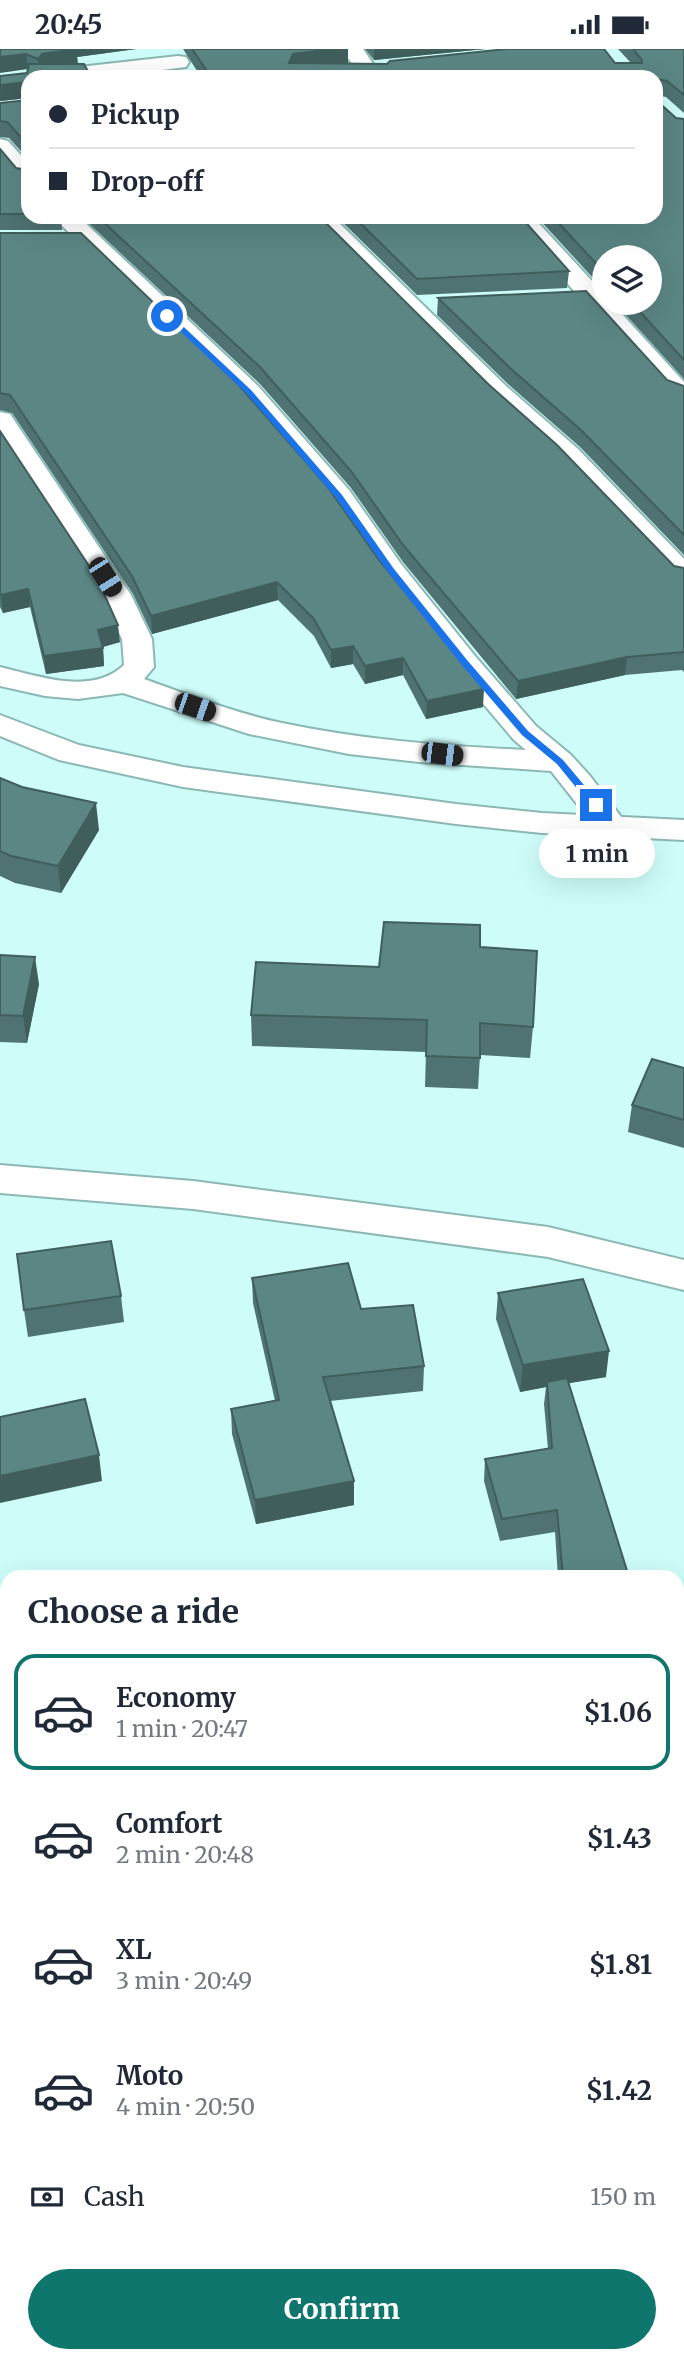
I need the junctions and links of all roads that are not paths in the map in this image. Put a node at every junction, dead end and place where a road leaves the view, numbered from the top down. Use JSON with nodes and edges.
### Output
{"nodes":[{"id":1,"x":352,"y":49,"type":"edge"},
{"id":2,"x":180,"y":63,"type":"edge"},
{"id":3,"x":116,"y":70,"type":"edge"},
{"id":4,"x":377,"y":70,"type":"edge"},
{"id":5,"x":0,"y":146,"type":"edge"},
{"id":6,"x":21,"y":169,"type":"edge"},
{"id":7,"x":326,"y":224,"type":"edge"},
{"id":8,"x":525,"y":224,"type":"edge"},
{"id":9,"x":71,"y":233,"type":"edge"},
{"id":10,"x":439,"y":305,"type":"edge"},
{"id":11,"x":412,"y":306,"type":"junction"},
{"id":12,"x":684,"y":394,"type":"edge"},
{"id":13,"x":0,"y":420,"type":"edge"},
{"id":14,"x":684,"y":576,"type":"edge"},
{"id":15,"x":0,"y":676,"type":"edge"},
{"id":16,"x":122,"y":682,"type":"junction"},
{"id":17,"x":0,"y":725,"type":"edge"},
{"id":18,"x":525,"y":733,"type":"junction"},
{"id":19,"x":468,"y":757,"type":"junction"},
{"id":20,"x":560,"y":762,"type":"junction"},
{"id":21,"x":612,"y":826,"type":"junction"},
{"id":22,"x":684,"y":830,"type":"edge"},
{"id":23,"x":0,"y":1178,"type":"edge"},
{"id":24,"x":684,"y":1275,"type":"edge"}],
"edges":[{"from":1,"to":4,"type":"street"},
{"from":2,"to":3,"type":"street"},
{"from":5,"to":6,"type":"street"},
{"from":7,"to":11,"type":"street"},
{"from":8,"to":12,"type":"street"},
{"from":9,"to":18,"type":"street"},
{"from":10,"to":11,"type":"street"},
{"from":11,"to":14,"type":"street"},
{"from":13,"to":16,"type":"street"},
{"from":15,"to":16,"type":"street"},
{"from":16,"to":19,"type":"street"},
{"from":17,"to":21,"type":"street"},
{"from":18,"to":19,"type":"street"},
{"from":18,"to":20,"type":"street"},
{"from":19,"to":20,"type":"street"},
{"from":20,"to":21,"type":"street"},
{"from":21,"to":22,"type":"street"},
{"from":23,"to":24,"type":"street"}]}
